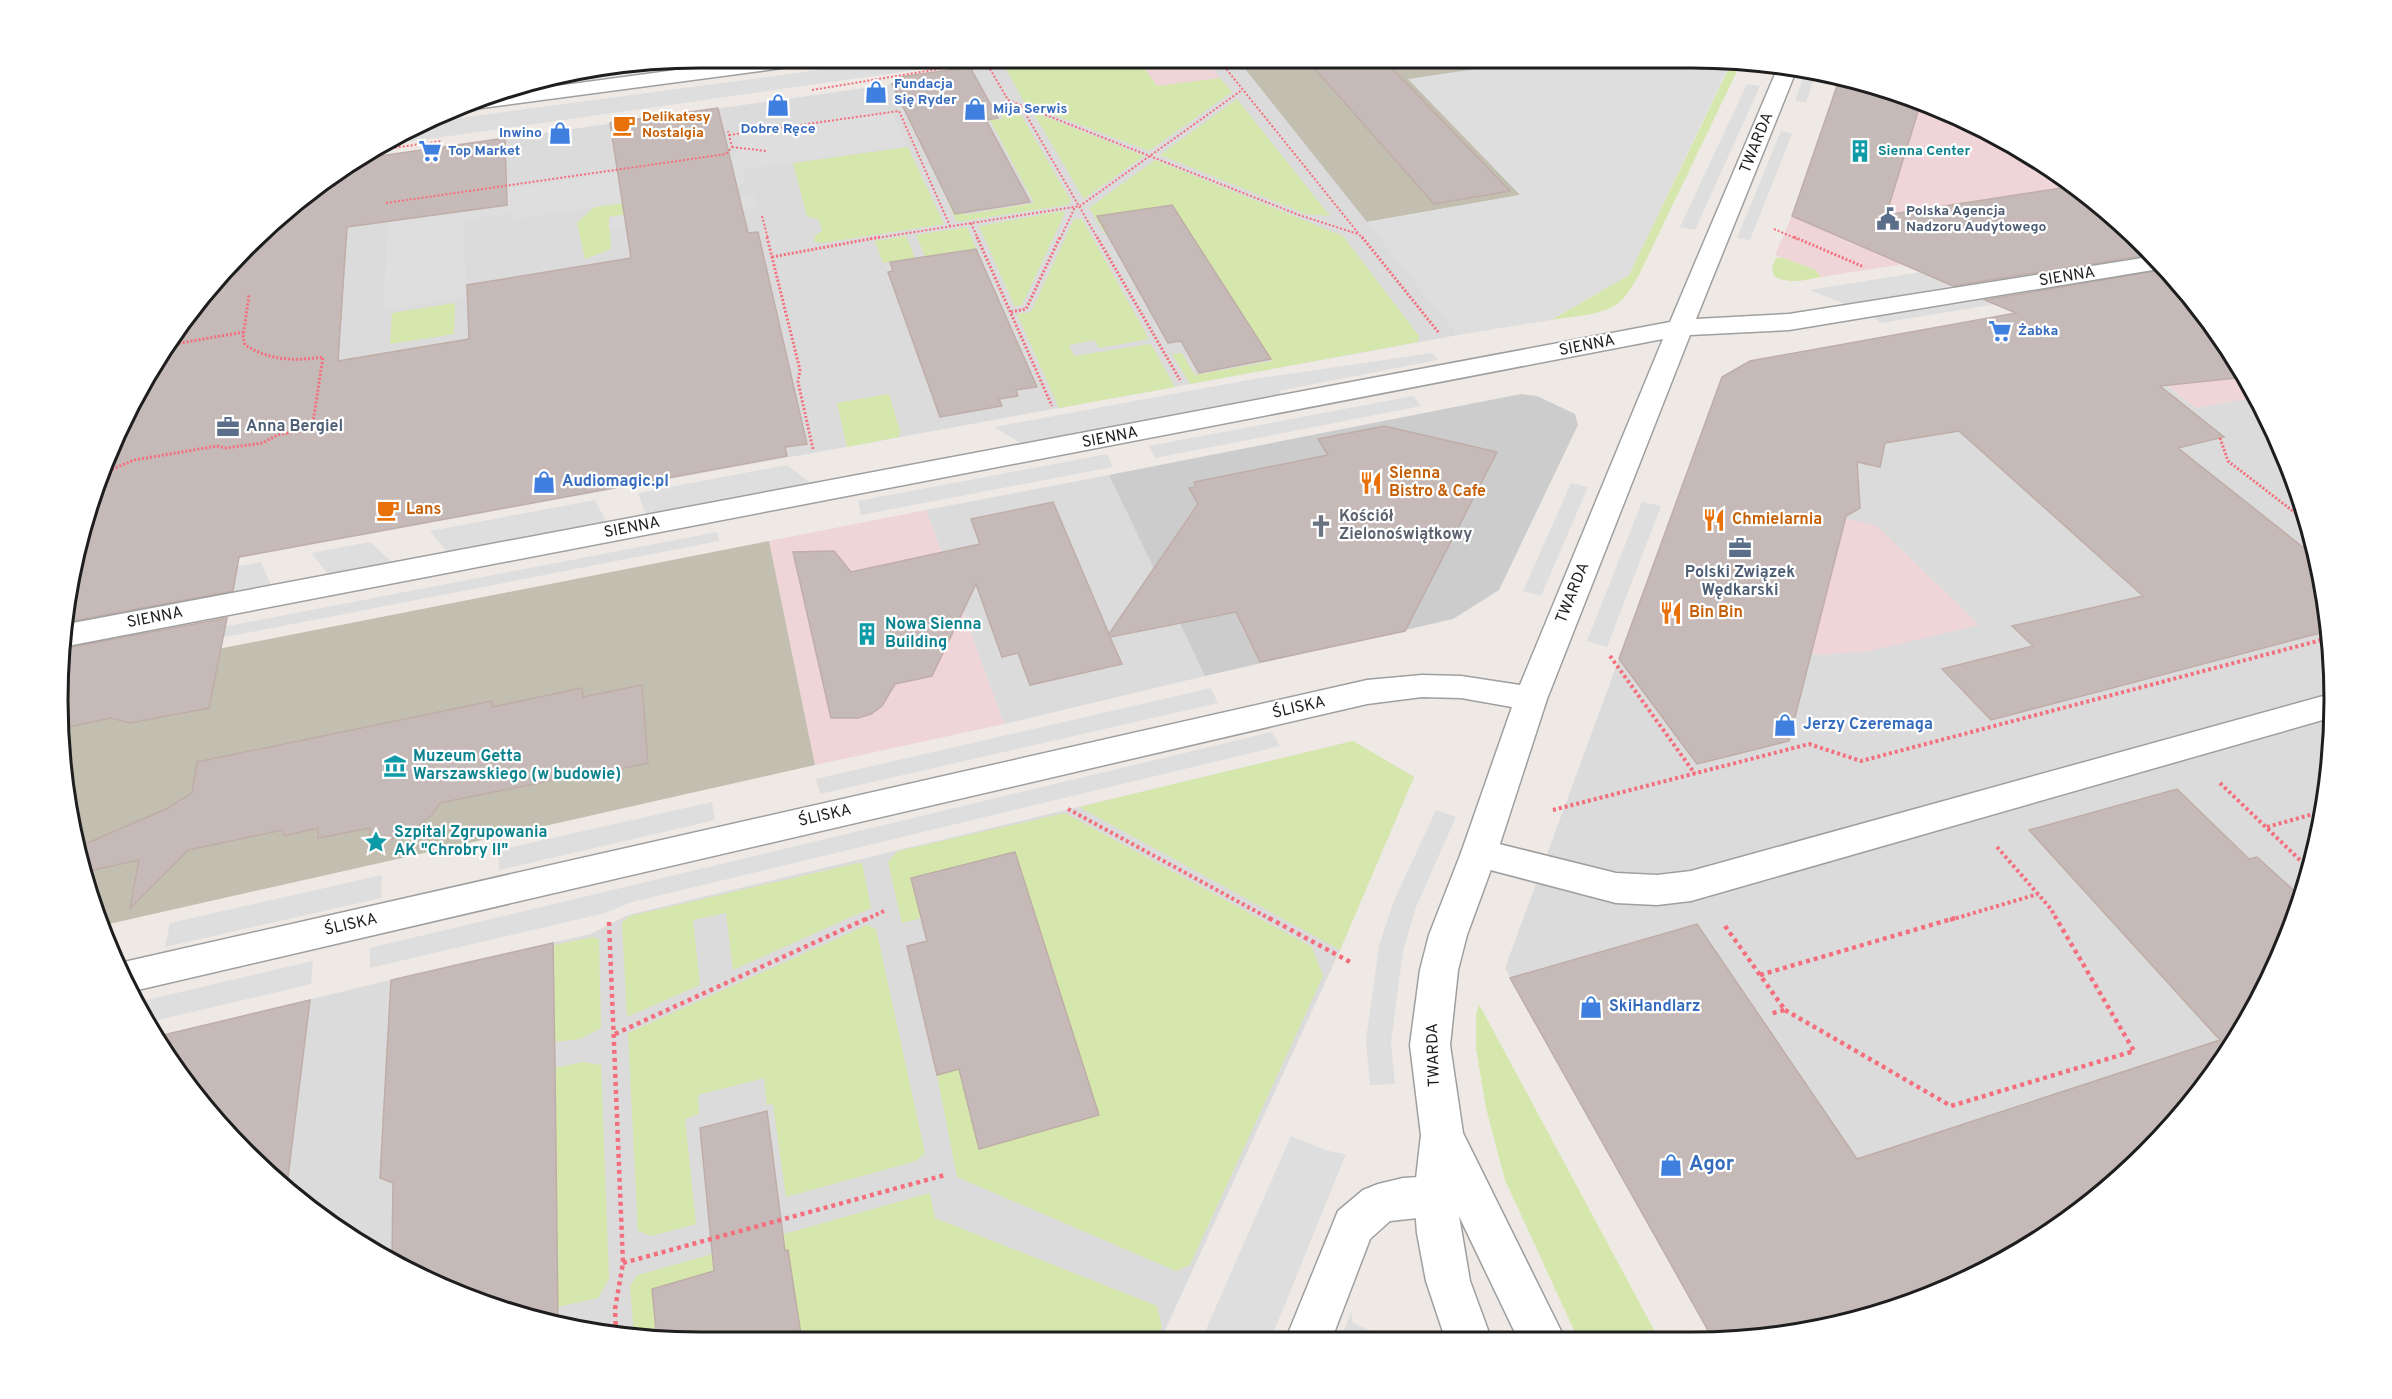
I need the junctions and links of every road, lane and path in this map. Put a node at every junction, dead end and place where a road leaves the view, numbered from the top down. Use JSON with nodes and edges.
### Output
{"nodes":[{"id":1,"x":737,"y":68,"type":"edge"},
{"id":2,"x":989,"y":68,"type":"edge"},
{"id":3,"x":1224,"y":68,"type":"edge"},
{"id":4,"x":1785,"y":75,"type":"edge"},
{"id":5,"x":1242,"y":90,"type":"junction"},
{"id":6,"x":502,"y":99,"type":"edge"},
{"id":7,"x":1020,"y":105,"type":"junction"},
{"id":8,"x":732,"y":147,"type":"junction"},
{"id":9,"x":766,"y":150,"type":"dead end"},
{"id":10,"x":1151,"y":155,"type":"junction"},
{"id":11,"x":386,"y":203,"type":"dead end"},
{"id":12,"x":1077,"y":206,"type":"junction"},
{"id":13,"x":762,"y":216,"type":"dead end"},
{"id":14,"x":971,"y":223,"type":"junction"},
{"id":15,"x":950,"y":226,"type":"junction"},
{"id":16,"x":1774,"y":229,"type":"dead end"},
{"id":17,"x":1358,"y":234,"type":"junction"},
{"id":18,"x":772,"y":257,"type":"junction"},
{"id":19,"x":2149,"y":264,"type":"edge"},
{"id":20,"x":1869,"y":269,"type":"dead end"},
{"id":21,"x":249,"y":295,"type":"dead end"},
{"id":22,"x":1011,"y":312,"type":"junction"},
{"id":23,"x":1680,"y":328,"type":"junction"},
{"id":24,"x":244,"y":332,"type":"junction"},
{"id":25,"x":1440,"y":334,"type":"dead end"},
{"id":26,"x":177,"y":344,"type":"edge"},
{"id":27,"x":1185,"y":388,"type":"dead end"},
{"id":28,"x":1055,"y":412,"type":"dead end"},
{"id":29,"x":2220,"y":438,"type":"dead end"},
{"id":30,"x":815,"y":456,"type":"dead end"},
{"id":31,"x":111,"y":470,"type":"edge"},
{"id":32,"x":2296,"y":514,"type":"edge"},
{"id":33,"x":71,"y":634,"type":"edge"},
{"id":34,"x":2321,"y":640,"type":"edge"},
{"id":35,"x":1610,"y":656,"type":"dead end"},
{"id":36,"x":1531,"y":699,"type":"junction"},
{"id":37,"x":2324,"y":708,"type":"edge"},
{"id":38,"x":1695,"y":774,"type":"junction"},
{"id":39,"x":2213,"y":777,"type":"dead end"},
{"id":40,"x":1062,"y":806,"type":"dead end"},
{"id":41,"x":1553,"y":810,"type":"dead end"},
{"id":42,"x":2314,"y":813,"type":"edge"},
{"id":43,"x":2266,"y":827,"type":"junction"},
{"id":44,"x":1992,"y":842,"type":"dead end"},
{"id":45,"x":1479,"y":853,"type":"junction"},
{"id":46,"x":2303,"y":862,"type":"edge"},
{"id":47,"x":2038,"y":894,"type":"junction"},
{"id":48,"x":886,"y":910,"type":"dead end"},
{"id":49,"x":1719,"y":918,"type":"dead end"},
{"id":50,"x":609,"y":922,"type":"dead end"},
{"id":51,"x":1352,"y":963,"type":"dead end"},
{"id":52,"x":1760,"y":975,"type":"junction"},
{"id":53,"x":132,"y":976,"type":"edge"},
{"id":54,"x":1785,"y":1010,"type":"junction"},
{"id":55,"x":1769,"y":1014,"type":"dead end"},
{"id":56,"x":615,"y":1034,"type":"junction"},
{"id":57,"x":1442,"y":1135,"type":"junction"},
{"id":58,"x":945,"y":1175,"type":"dead end"},
{"id":59,"x":1436,"y":1196,"type":"junction"},
{"id":60,"x":623,"y":1263,"type":"junction"},
{"id":61,"x":616,"y":1326,"type":"edge"},
{"id":62,"x":1312,"y":1332,"type":"edge"},
{"id":63,"x":1466,"y":1332,"type":"edge"},
{"id":64,"x":1539,"y":1332,"type":"edge"}],
"edges":[{"from":1,"to":6,"type":"street"},
{"from":2,"to":7,"type":"path"},
{"from":3,"to":5,"type":"path"},
{"from":4,"to":23,"type":"street","name":"TWARDA"},
{"from":5,"to":10,"type":"path"},
{"from":5,"to":17,"type":"path"},
{"from":7,"to":10,"type":"path"},
{"from":7,"to":12,"type":"path"},
{"from":8,"to":9,"type":"path"},
{"from":8,"to":11,"type":"path"},
{"from":8,"to":15,"type":"path"},
{"from":10,"to":12,"type":"path"},
{"from":10,"to":17,"type":"path"},
{"from":12,"to":14,"type":"path"},
{"from":12,"to":22,"type":"path"},
{"from":12,"to":27,"type":"path"},
{"from":13,"to":18,"type":"path"},
{"from":14,"to":15,"type":"path"},
{"from":14,"to":22,"type":"path"},
{"from":15,"to":18,"type":"path"},
{"from":16,"to":20,"type":"path"},
{"from":17,"to":25,"type":"path"},
{"from":18,"to":30,"type":"path"},
{"from":19,"to":23,"type":"street","name":"SIENNA"},
{"from":21,"to":24,"type":"path"},
{"from":22,"to":28,"type":"path"},
{"from":23,"to":33,"type":"street","name":"SIENNA"},
{"from":23,"to":36,"type":"street","name":"TWARDA"},
{"from":24,"to":26,"type":"path"},
{"from":24,"to":31,"type":"path"},
{"from":29,"to":32,"type":"path"},
{"from":34,"to":38,"type":"path"},
{"from":35,"to":38,"type":"path"},
{"from":36,"to":45,"type":"street","name":"TWARDA"},
{"from":36,"to":53,"type":"street","name":"ŚLISKA"},
{"from":37,"to":45,"type":"street"},
{"from":38,"to":41,"type":"path"},
{"from":39,"to":43,"type":"path"},
{"from":40,"to":51,"type":"path"},
{"from":42,"to":43,"type":"path"},
{"from":43,"to":46,"type":"path"},
{"from":44,"to":47,"type":"path"},
{"from":45,"to":57,"type":"street","name":"TWARDA"},
{"from":47,"to":52,"type":"path"},
{"from":47,"to":54,"type":"path"},
{"from":48,"to":56,"type":"path"},
{"from":49,"to":52,"type":"path"},
{"from":50,"to":56,"type":"path"},
{"from":52,"to":54,"type":"path"},
{"from":54,"to":55,"type":"path"},
{"from":56,"to":60,"type":"path"},
{"from":57,"to":59,"type":"street","name":"TWARDA"},
{"from":57,"to":64,"type":"street","name":"TWARDA"},
{"from":58,"to":60,"type":"path"},
{"from":59,"to":62,"type":"street"},
{"from":59,"to":63,"type":"street","name":"TWARDA"},
{"from":60,"to":61,"type":"path"}]}
